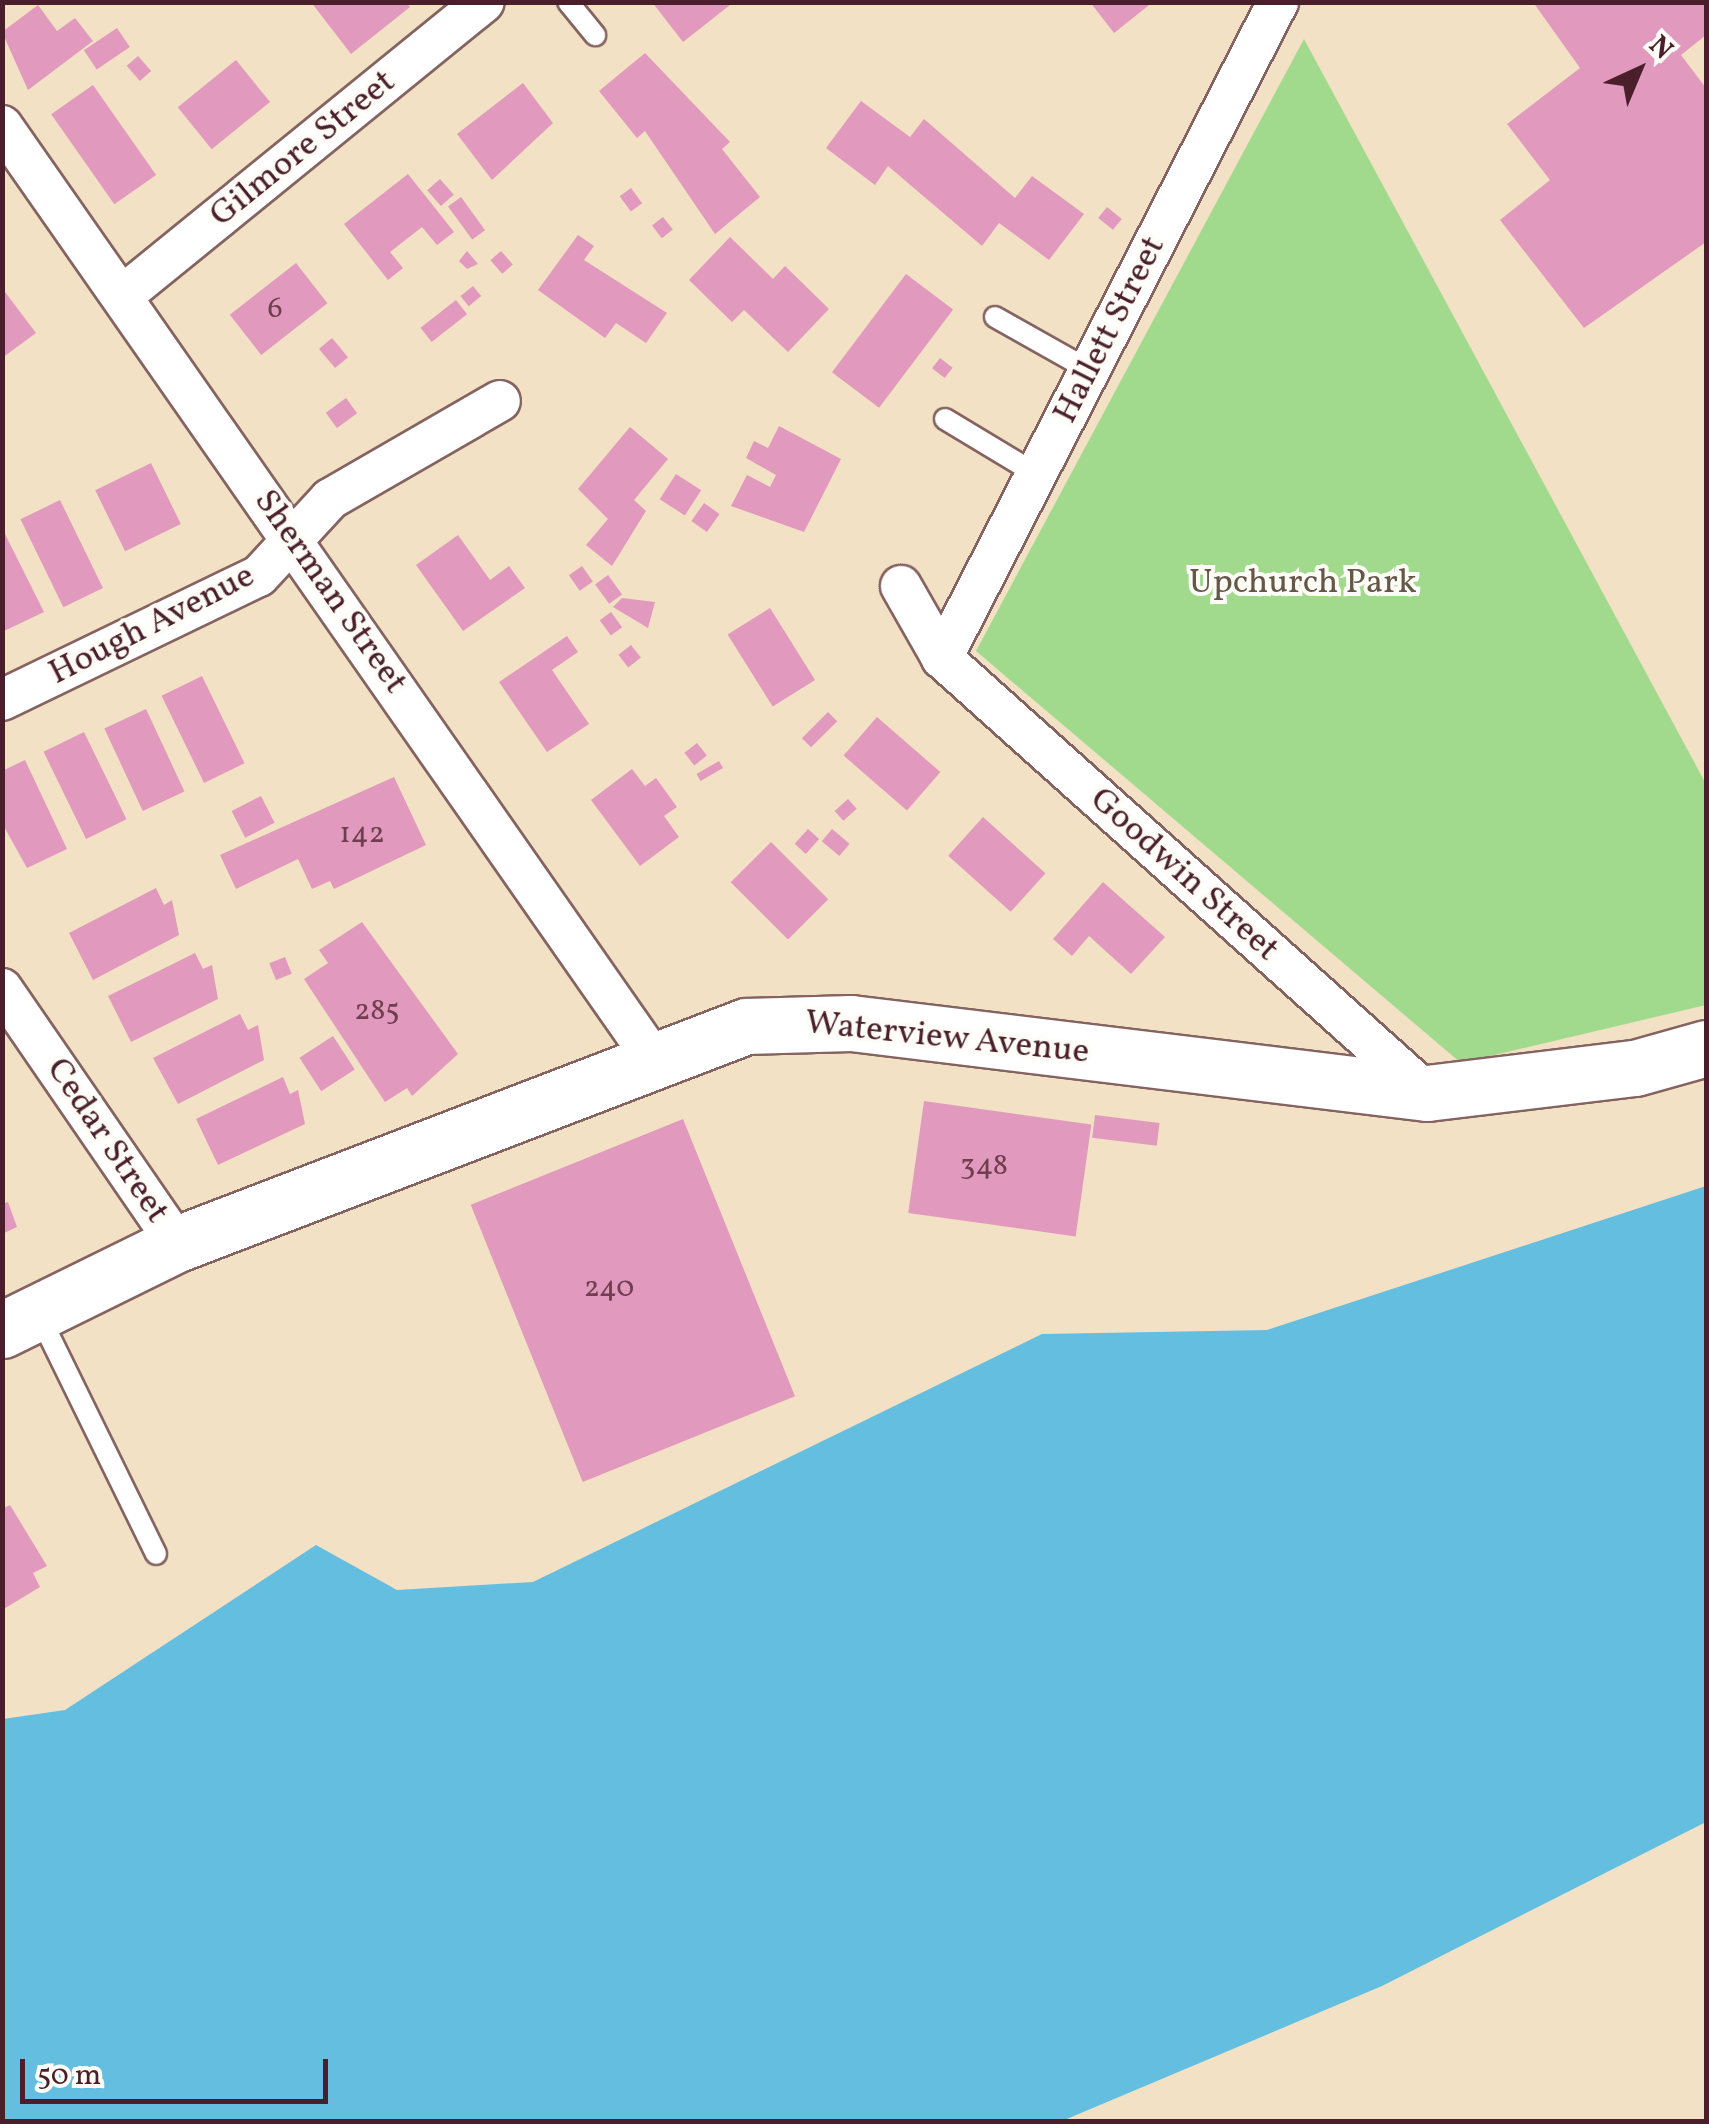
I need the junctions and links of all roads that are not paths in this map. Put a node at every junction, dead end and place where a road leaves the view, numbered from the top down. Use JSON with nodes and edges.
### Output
{"nodes":[{"id":1,"x":484,"y":2,"type":"edge"},
{"id":2,"x":568,"y":2,"type":"edge"},
{"id":3,"x":1278,"y":2,"type":"edge"},
{"id":4,"x":596,"y":35,"type":"dead end"},
{"id":5,"x":2,"y":126,"type":"edge"},
{"id":6,"x":122,"y":296,"type":"junction"},
{"id":7,"x":996,"y":317,"type":"dead end"},
{"id":8,"x":1091,"y":371,"type":"junction"},
{"id":9,"x":500,"y":401,"type":"dead end"},
{"id":10,"x":946,"y":419,"type":"dead end"},
{"id":11,"x":1036,"y":474,"type":"junction"},
{"id":12,"x":293,"y":538,"type":"junction"},
{"id":13,"x":901,"y":586,"type":"dead end"},
{"id":14,"x":942,"y":658,"type":"junction"},
{"id":15,"x":2,"y":700,"type":"edge"},
{"id":16,"x":2,"y":990,"type":"edge"},
{"id":17,"x":1706,"y":1048,"type":"edge"},
{"id":18,"x":654,"y":1060,"type":"junction"},
{"id":19,"x":1427,"y":1093,"type":"junction"},
{"id":20,"x":177,"y":1244,"type":"junction"},
{"id":21,"x":20,"y":1322,"type":"edge"},
{"id":22,"x":156,"y":1554,"type":"dead end"}],
"edges":[{"from":1,"to":6,"type":"street","name":"Gilmore Street"},
{"from":2,"to":4,"type":"lane"},
{"from":3,"to":8,"type":"street","name":"Hallett Street"},
{"from":5,"to":6,"type":"street","name":"Sherman Street"},
{"from":6,"to":12,"type":"street","name":"Sherman Street"},
{"from":7,"to":8,"type":"lane"},
{"from":8,"to":11,"type":"street","name":"Hallett Street"},
{"from":9,"to":12,"type":"street","name":"Hough Avenue"},
{"from":10,"to":11,"type":"lane"},
{"from":11,"to":14,"type":"street","name":"Hallett Street"},
{"from":12,"to":15,"type":"street","name":"Hough Avenue"},
{"from":12,"to":18,"type":"street","name":"Sherman Street"},
{"from":13,"to":14,"type":"street","name":"Goodwin Street"},
{"from":14,"to":19,"type":"street","name":"Goodwin Street"},
{"from":16,"to":20,"type":"street","name":"Cedar Street"},
{"from":17,"to":19,"type":"street","name":"Waterview Avenue"},
{"from":18,"to":19,"type":"street","name":"Waterview Avenue"},
{"from":18,"to":20,"type":"street","name":"Waterview Avenue"},
{"from":20,"to":21,"type":"street","name":"Waterview Avenue"},
{"from":21,"to":22,"type":"lane"}]}
